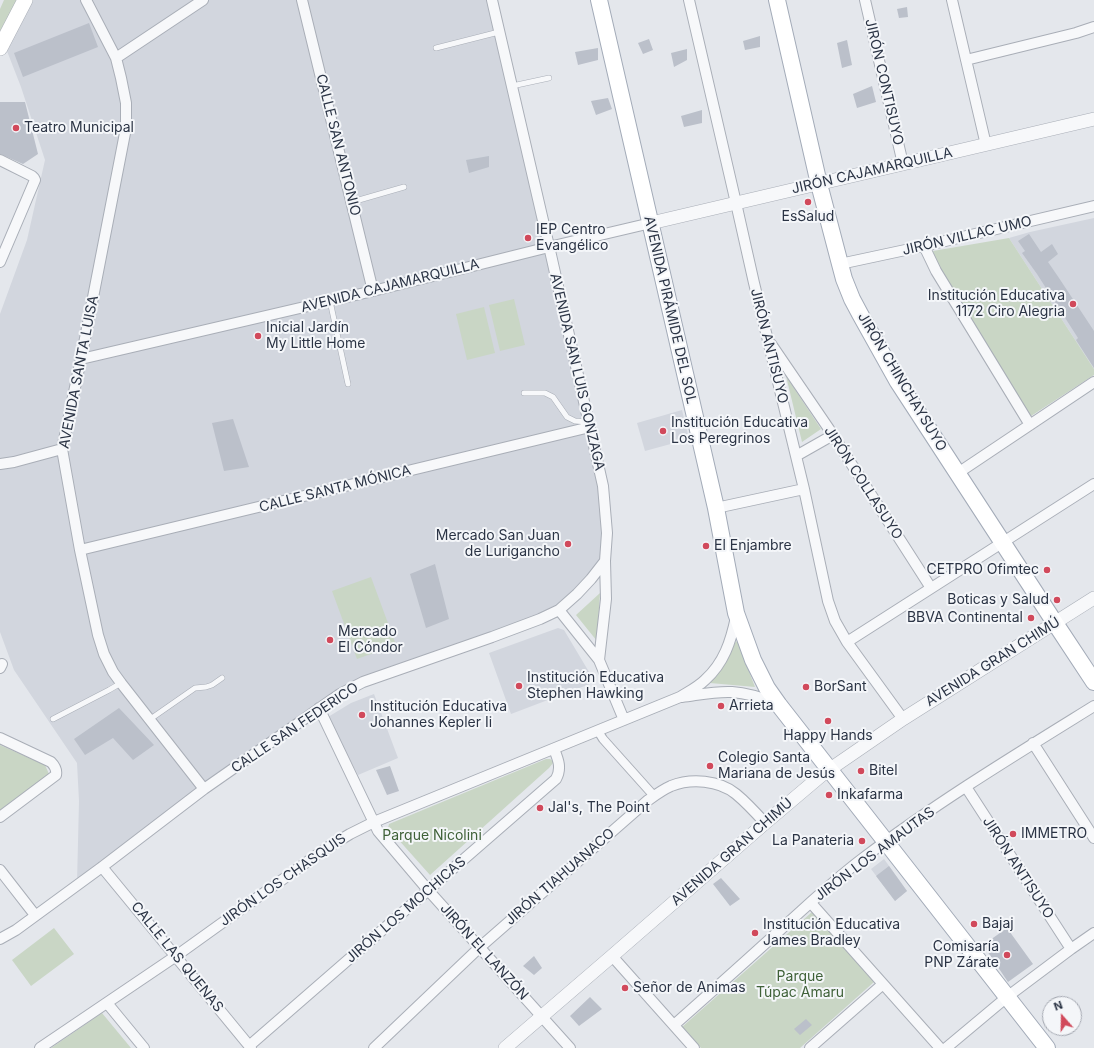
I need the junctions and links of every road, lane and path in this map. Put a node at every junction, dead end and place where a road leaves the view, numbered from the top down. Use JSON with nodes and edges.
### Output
{"nodes":[{"id":1,"x":25,"y":0,"type":"edge"},
{"id":2,"x":86,"y":0,"type":"edge"},
{"id":3,"x":203,"y":0,"type":"edge"},
{"id":4,"x":302,"y":0,"type":"edge"},
{"id":5,"x":492,"y":0,"type":"edge"},
{"id":6,"x":599,"y":0,"type":"edge"},
{"id":7,"x":689,"y":0,"type":"edge"},
{"id":8,"x":777,"y":0,"type":"edge"},
{"id":9,"x":865,"y":0,"type":"edge"},
{"id":10,"x":952,"y":0,"type":"edge"},
{"id":11,"x":1094,"y":27,"type":"edge"},
{"id":12,"x":500,"y":32,"type":"junction"},
{"id":13,"x":0,"y":48,"type":"edge"},
{"id":14,"x":436,"y":48,"type":"dead end"},
{"id":15,"x":116,"y":58,"type":"junction"},
{"id":16,"x":966,"y":60,"type":"junction"},
{"id":17,"x":549,"y":78,"type":"dead end"},
{"id":18,"x":512,"y":86,"type":"junction"},
{"id":19,"x":1094,"y":119,"type":"edge"},
{"id":20,"x":986,"y":145,"type":"junction"},
{"id":21,"x":0,"y":160,"type":"edge"},
{"id":22,"x":903,"y":164,"type":"junction"},
{"id":23,"x":819,"y":184,"type":"junction"},
{"id":24,"x":404,"y":187,"type":"dead end"},
{"id":25,"x":352,"y":202,"type":"junction"},
{"id":26,"x":736,"y":203,"type":"junction"},
{"id":27,"x":1094,"y":206,"type":"edge"},
{"id":28,"x":651,"y":223,"type":"junction"},
{"id":29,"x":924,"y":246,"type":"junction"},
{"id":30,"x":549,"y":247,"type":"junction"},
{"id":31,"x":0,"y":262,"type":"edge"},
{"id":32,"x":840,"y":264,"type":"junction"},
{"id":33,"x":374,"y":291,"type":"junction"},
{"id":34,"x":330,"y":301,"type":"junction"},
{"id":35,"x":768,"y":339,"type":"junction"},
{"id":36,"x":82,"y":359,"type":"junction"},
{"id":37,"x":1094,"y":382,"type":"edge"},
{"id":38,"x":348,"y":384,"type":"dead end"},
{"id":39,"x":524,"y":393,"type":"dead end"},
{"id":40,"x":589,"y":424,"type":"junction"},
{"id":41,"x":1030,"y":425,"type":"junction"},
{"id":42,"x":833,"y":436,"type":"junction"},
{"id":43,"x":62,"y":449,"type":"junction"},
{"id":44,"x":796,"y":456,"type":"junction"},
{"id":45,"x":0,"y":464,"type":"edge"},
{"id":46,"x":958,"y":473,"type":"junction"},
{"id":47,"x":1094,"y":484,"type":"edge"},
{"id":48,"x":804,"y":489,"type":"junction"},
{"id":49,"x":716,"y":508,"type":"junction"},
{"id":50,"x":1002,"y":543,"type":"junction"},
{"id":51,"x":80,"y":550,"type":"junction"},
{"id":52,"x":605,"y":561,"type":"junction"},
{"id":53,"x":930,"y":588,"type":"junction"},
{"id":54,"x":1094,"y":598,"type":"edge"},
{"id":55,"x":559,"y":610,"type":"junction"},
{"id":56,"x":736,"y":613,"type":"junction"},
{"id":57,"x":1055,"y":623,"type":"junction"},
{"id":58,"x":847,"y":642,"type":"junction"},
{"id":59,"x":598,"y":660,"type":"junction"},
{"id":60,"x":222,"y":678,"type":"dead end"},
{"id":61,"x":1094,"y":682,"type":"edge"},
{"id":62,"x":120,"y":683,"type":"junction"},
{"id":63,"x":680,"y":697,"type":"junction"},
{"id":64,"x":780,"y":704,"type":"junction"},
{"id":65,"x":1094,"y":706,"type":"edge"},
{"id":66,"x":319,"y":708,"type":"junction"},
{"id":67,"x":53,"y":719,"type":"dead end"},
{"id":68,"x":903,"y":719,"type":"junction"},
{"id":69,"x":149,"y":720,"type":"junction"},
{"id":70,"x":624,"y":720,"type":"junction"},
{"id":71,"x":598,"y":731,"type":"junction"},
{"id":72,"x":0,"y":738,"type":"edge"},
{"id":73,"x":1033,"y":744,"type":"junction"},
{"id":74,"x":554,"y":748,"type":"junction"},
{"id":75,"x":830,"y":769,"type":"junction"},
{"id":76,"x":966,"y":787,"type":"junction"},
{"id":77,"x":204,"y":789,"type":"junction"},
{"id":78,"x":654,"y":796,"type":"junction"},
{"id":79,"x":0,"y":817,"type":"edge"},
{"id":80,"x":374,"y":822,"type":"junction"},
{"id":81,"x":765,"y":823,"type":"junction"},
{"id":82,"x":1094,"y":838,"type":"edge"},
{"id":83,"x":886,"y":842,"type":"junction"},
{"id":84,"x":102,"y":867,"type":"junction"},
{"id":85,"x":0,"y":870,"type":"edge"},
{"id":86,"x":428,"y":890,"type":"junction"},
{"id":87,"x":811,"y":903,"type":"junction"},
{"id":88,"x":35,"y":915,"type":"junction"},
{"id":89,"x":1094,"y":933,"type":"edge"},
{"id":90,"x":0,"y":938,"type":"edge"},
{"id":91,"x":480,"y":948,"type":"junction"},
{"id":92,"x":1070,"y":949,"type":"junction"},
{"id":93,"x":176,"y":956,"type":"junction"},
{"id":94,"x":612,"y":956,"type":"junction"},
{"id":95,"x":883,"y":984,"type":"junction"},
{"id":96,"x":1007,"y":997,"type":"junction"},
{"id":97,"x":107,"y":1003,"type":"junction"},
{"id":98,"x":542,"y":1016,"type":"junction"},
{"id":99,"x":674,"y":1025,"type":"junction"},
{"id":100,"x":250,"y":1047,"type":"edge"},
{"id":101,"x":40,"y":1048,"type":"edge"},
{"id":102,"x":144,"y":1048,"type":"edge"},
{"id":103,"x":374,"y":1048,"type":"edge"},
{"id":104,"x":505,"y":1048,"type":"edge"},
{"id":105,"x":570,"y":1048,"type":"edge"},
{"id":106,"x":694,"y":1048,"type":"edge"},
{"id":107,"x":810,"y":1048,"type":"edge"},
{"id":108,"x":940,"y":1048,"type":"edge"},
{"id":109,"x":946,"y":1048,"type":"edge"},
{"id":110,"x":1047,"y":1048,"type":"edge"}],
"edges":[{"from":1,"to":13,"type":"main road"},
{"from":2,"to":15,"type":"street","name":"AVENIDA SANTA LUISA"},
{"from":3,"to":15,"type":"street"},
{"from":4,"to":25,"type":"street","name":"CALLE SAN ANTONIO"},
{"from":5,"to":12,"type":"street","name":"AVENIDA SAN LUIS GONZAGA"},
{"from":6,"to":28,"type":"main road","name":"AVENIDA PIRÁMIDE DEL SOL"},
{"from":7,"to":26,"type":"street","name":"JIRÓN ANTISUYO"},
{"from":8,"to":23,"type":"main road","name":"JIRÓN CHINCHAYSUYO"},
{"from":9,"to":22,"type":"street","name":"JIRÓN CONTISUYO"},
{"from":10,"to":16,"type":"street"},
{"from":11,"to":16,"type":"street"},
{"from":12,"to":14,"type":"lane"},
{"from":12,"to":18,"type":"street","name":"AVENIDA SAN LUIS GONZAGA"},
{"from":15,"to":36,"type":"street","name":"AVENIDA SANTA LUISA"},
{"from":16,"to":20,"type":"street"},
{"from":17,"to":18,"type":"lane"},
{"from":18,"to":30,"type":"street","name":"AVENIDA SAN LUIS GONZAGA"},
{"from":19,"to":20,"type":"street","name":"JIRÓN CAJAMARQUILLA"},
{"from":20,"to":22,"type":"street","name":"JIRÓN CAJAMARQUILLA"},
{"from":21,"to":31,"type":"street"},
{"from":22,"to":23,"type":"street","name":"JIRÓN CAJAMARQUILLA"},
{"from":23,"to":26,"type":"street","name":"JIRÓN CAJAMARQUILLA"},
{"from":23,"to":32,"type":"main road","name":"JIRÓN CHINCHAYSUYO"},
{"from":24,"to":25,"type":"lane"},
{"from":25,"to":33,"type":"street","name":"CALLE SAN ANTONIO"},
{"from":26,"to":28,"type":"street","name":"JIRÓN CAJAMARQUILLA"},
{"from":26,"to":35,"type":"street","name":"JIRÓN ANTISUYO"},
{"from":27,"to":29,"type":"street","name":"JIRÓN VILLAC UMO"},
{"from":28,"to":30,"type":"street","name":"AVENIDA CAJAMARQUILLA"},
{"from":28,"to":49,"type":"main road","name":"AVENIDA PIRÁMIDE DEL SOL"},
{"from":29,"to":32,"type":"street","name":"JIRÓN VILLAC UMO"},
{"from":29,"to":41,"type":"street"},
{"from":30,"to":33,"type":"street","name":"AVENIDA CAJAMARQUILLA"},
{"from":30,"to":40,"type":"street","name":"AVENIDA SAN LUIS GONZAGA"},
{"from":32,"to":46,"type":"main road","name":"JIRÓN CHINCHAYSUYO"},
{"from":33,"to":34,"type":"street","name":"AVENIDA CAJAMARQUILLA"},
{"from":34,"to":36,"type":"street","name":"AVENIDA CAJAMARQUILLA"},
{"from":34,"to":38,"type":"lane"},
{"from":35,"to":42,"type":"street","name":"JIRÓN COLLASUYO"},
{"from":35,"to":44,"type":"street","name":"JIRÓN ANTISUYO"},
{"from":36,"to":43,"type":"street","name":"AVENIDA SANTA LUISA"},
{"from":37,"to":41,"type":"street"},
{"from":39,"to":40,"type":"lane"},
{"from":40,"to":51,"type":"street","name":"CALLE SANTA MÓNICA"},
{"from":40,"to":52,"type":"street","name":"AVENIDA SAN LUIS GONZAGA"},
{"from":41,"to":46,"type":"street"},
{"from":42,"to":44,"type":"street"},
{"from":42,"to":53,"type":"street","name":"JIRÓN COLLASUYO"},
{"from":43,"to":45,"type":"street"},
{"from":43,"to":51,"type":"street","name":"AVENIDA SANTA LUISA"},
{"from":44,"to":48,"type":"street","name":"JIRÓN ANTISUYO"},
{"from":46,"to":50,"type":"main road","name":"JIRÓN CHINCHAYSUYO"},
{"from":47,"to":50,"type":"street"},
{"from":48,"to":49,"type":"street"},
{"from":48,"to":58,"type":"street","name":"JIRÓN ANTISUYO"},
{"from":49,"to":56,"type":"main road","name":"AVENIDA PIRÁMIDE DEL SOL"},
{"from":50,"to":53,"type":"street"},
{"from":50,"to":57,"type":"main road","name":"JIRÓN CHINCHAYSUYO"},
{"from":51,"to":62,"type":"street","name":"AVENIDA SANTA LUISA"},
{"from":52,"to":55,"type":"street","name":"CALLE SAN FEDERICO"},
{"from":52,"to":59,"type":"street","name":"AVENIDA SAN LUIS GONZAGA"},
{"from":53,"to":58,"type":"street"},
{"from":54,"to":57,"type":"street","name":"AVENIDA GRAN CHIMÚ"},
{"from":55,"to":59,"type":"street"},
{"from":55,"to":66,"type":"street","name":"CALLE SAN FEDERICO"},
{"from":56,"to":63,"type":"street","name":"JIRÓN LOS CHASQUIS"},
{"from":56,"to":64,"type":"main road","name":"AVENIDA PIRÁMIDE DEL SOL"},
{"from":57,"to":61,"type":"main road","name":"JIRÓN CHINCHAYSUYO"},
{"from":57,"to":68,"type":"street","name":"AVENIDA GRAN CHIMÚ"},
{"from":58,"to":68,"type":"street","name":"JIRÓN ANTISUYO"},
{"from":59,"to":70,"type":"street"},
{"from":60,"to":69,"type":"lane"},
{"from":62,"to":67,"type":"lane"},
{"from":62,"to":69,"type":"street","name":"AVENIDA SANTA LUISA"},
{"from":63,"to":64,"type":"street","name":"JIRÓN LOS CHASQUIS"},
{"from":63,"to":70,"type":"street","name":"JIRÓN LOS CHASQUIS"},
{"from":64,"to":75,"type":"main road","name":"AVENIDA PIRÁMIDE DEL SOL"},
{"from":65,"to":73,"type":"street","name":"JIRÓN LOS AMAUTAS"},
{"from":66,"to":77,"type":"street","name":"CALLE SAN FEDERICO"},
{"from":66,"to":80,"type":"street","name":"JIRÓN EL LANZÓN"},
{"from":68,"to":75,"type":"street","name":"AVENIDA GRAN CHIMÚ"},
{"from":69,"to":77,"type":"street","name":"AVENIDA SANTA LUISA"},
{"from":70,"to":71,"type":"street","name":"JIRÓN LOS CHASQUIS"},
{"from":71,"to":74,"type":"street","name":"JIRÓN LOS CHASQUIS"},
{"from":71,"to":78,"type":"street"},
{"from":72,"to":79,"type":"street"},
{"from":73,"to":76,"type":"street","name":"JIRÓN LOS AMAUTAS"},
{"from":73,"to":82,"type":"street"},
{"from":74,"to":80,"type":"street","name":"JIRÓN LOS CHASQUIS"},
{"from":74,"to":86,"type":"street","name":"JIRÓN LOS MOCHICAS"},
{"from":75,"to":81,"type":"street","name":"AVENIDA GRAN CHIMÚ"},
{"from":75,"to":83,"type":"main road","name":"AVENIDA PIRÁMIDE DEL SOL"},
{"from":76,"to":83,"type":"street","name":"JIRÓN LOS AMAUTAS"},
{"from":76,"to":92,"type":"street","name":"JIRÓN ANTISUYO"},
{"from":77,"to":84,"type":"street","name":"CALLE SAN FEDERICO"},
{"from":78,"to":81,"type":"street","name":"JIRÓN TIAHUANACO"},
{"from":78,"to":91,"type":"street","name":"JIRÓN TIAHUANACO"},
{"from":80,"to":86,"type":"street","name":"JIRÓN EL LANZÓN"},
{"from":80,"to":93,"type":"street","name":"JIRÓN LOS CHASQUIS"},
{"from":81,"to":94,"type":"street","name":"AVENIDA GRAN CHIMÚ"},
{"from":83,"to":87,"type":"street","name":"JIRÓN LOS AMAUTAS"},
{"from":83,"to":96,"type":"main road","name":"AVENIDA PIRÁMIDE DEL SOL"},
{"from":84,"to":88,"type":"street","name":"CALLE SAN FEDERICO"},
{"from":84,"to":93,"type":"street","name":"CALLE LAS QUENAS"},
{"from":85,"to":88,"type":"street"},
{"from":86,"to":91,"type":"street","name":"JIRÓN EL LANZÓN"},
{"from":86,"to":100,"type":"street","name":"JIRÓN LOS MOCHICAS"},
{"from":87,"to":95,"type":"street"},
{"from":87,"to":99,"type":"street","name":"JIRÓN LOS AMAUTAS"},
{"from":88,"to":90,"type":"street","name":"CALLE SAN FEDERICO"},
{"from":89,"to":92,"type":"street"},
{"from":91,"to":98,"type":"street","name":"JIRÓN EL LANZÓN"},
{"from":91,"to":103,"type":"street","name":"JIRÓN TIAHUANACO"},
{"from":92,"to":96,"type":"street"},
{"from":93,"to":97,"type":"street","name":"JIRÓN LOS CHASQUIS"},
{"from":93,"to":100,"type":"street","name":"CALLE LAS QUENAS"},
{"from":94,"to":98,"type":"street","name":"AVENIDA GRAN CHIMÚ"},
{"from":94,"to":99,"type":"street"},
{"from":95,"to":107,"type":"street"},
{"from":95,"to":108,"type":"street"},
{"from":96,"to":109,"type":"street"},
{"from":96,"to":110,"type":"main road","name":"AVENIDA PIRÁMIDE DEL SOL"},
{"from":97,"to":101,"type":"street","name":"JIRÓN LOS CHASQUIS"},
{"from":97,"to":102,"type":"street"},
{"from":98,"to":104,"type":"street","name":"AVENIDA GRAN CHIMÚ"},
{"from":98,"to":105,"type":"street","name":"JIRÓN EL LANZÓN"},
{"from":99,"to":106,"type":"street"}]}
